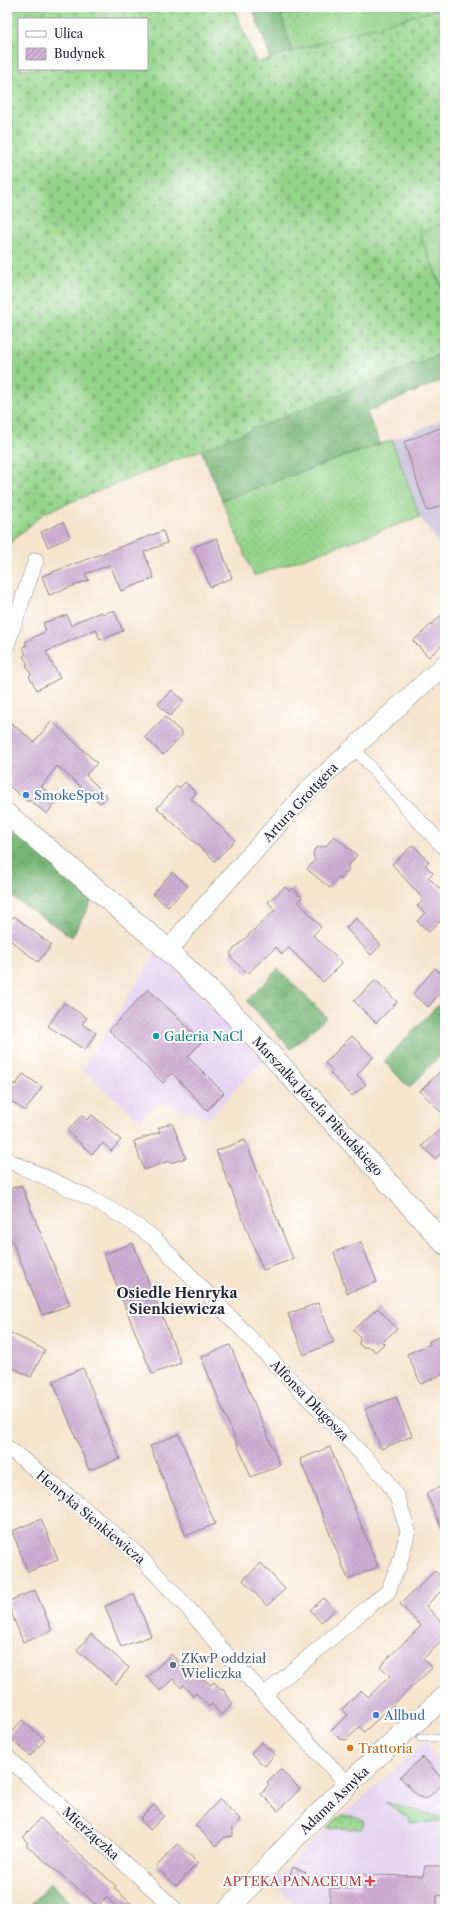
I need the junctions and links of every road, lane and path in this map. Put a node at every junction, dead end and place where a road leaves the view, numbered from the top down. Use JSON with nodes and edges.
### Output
{"nodes":[{"id":1,"x":36,"y":560,"type":"dead end"},
{"id":2,"x":7,"y":645,"type":"edge"},
{"id":3,"x":445,"y":664,"type":"edge"},
{"id":4,"x":353,"y":747,"type":"junction"},
{"id":5,"x":405,"y":806,"type":"joint"},
{"id":6,"x":7,"y":814,"type":"edge"},
{"id":7,"x":445,"y":848,"type":"edge"},
{"id":8,"x":168,"y":951,"type":"junction"},
{"id":9,"x":7,"y":1160,"type":"edge"},
{"id":10,"x":443,"y":1238,"type":"edge"},
{"id":11,"x":7,"y":1447,"type":"edge"},
{"id":12,"x":264,"y":1695,"type":"junction"},
{"id":13,"x":445,"y":1697,"type":"edge"},
{"id":14,"x":420,"y":1738,"type":"dead end"},
{"id":15,"x":445,"y":1738,"type":"edge"},
{"id":16,"x":7,"y":1757,"type":"edge"},
{"id":17,"x":348,"y":1786,"type":"junction"},
{"id":18,"x":175,"y":1909,"type":"edge"},
{"id":19,"x":229,"y":1909,"type":"edge"}],
"edges":[{"from":1,"to":2,"type":"street"},
{"from":3,"to":4,"type":"street","name":"Artura Grottgera"},
{"from":4,"to":5,"type":"street"},
{"from":4,"to":8,"type":"street","name":"Artura Grottgera"},
{"from":5,"to":7,"type":"street"},
{"from":6,"to":8,"type":"main road","name":"Marszałka Józefa Piłsudskiego"},
{"from":8,"to":10,"type":"main road","name":"Marszałka Józefa Piłsudskiego"},
{"from":9,"to":12,"type":"street","name":"Alfonsa Długosza"},
{"from":11,"to":12,"type":"street","name":"Henryka Sienkiewicza"},
{"from":12,"to":17,"type":"street","name":"Henryka Sienkiewicza"},
{"from":13,"to":17,"type":"main road","name":"Adama Asnyka"},
{"from":14,"to":15,"type":"lane"},
{"from":16,"to":18,"type":"street","name":"Mierżączka"},
{"from":17,"to":19,"type":"main road","name":"Adama Asnyka"}]}
